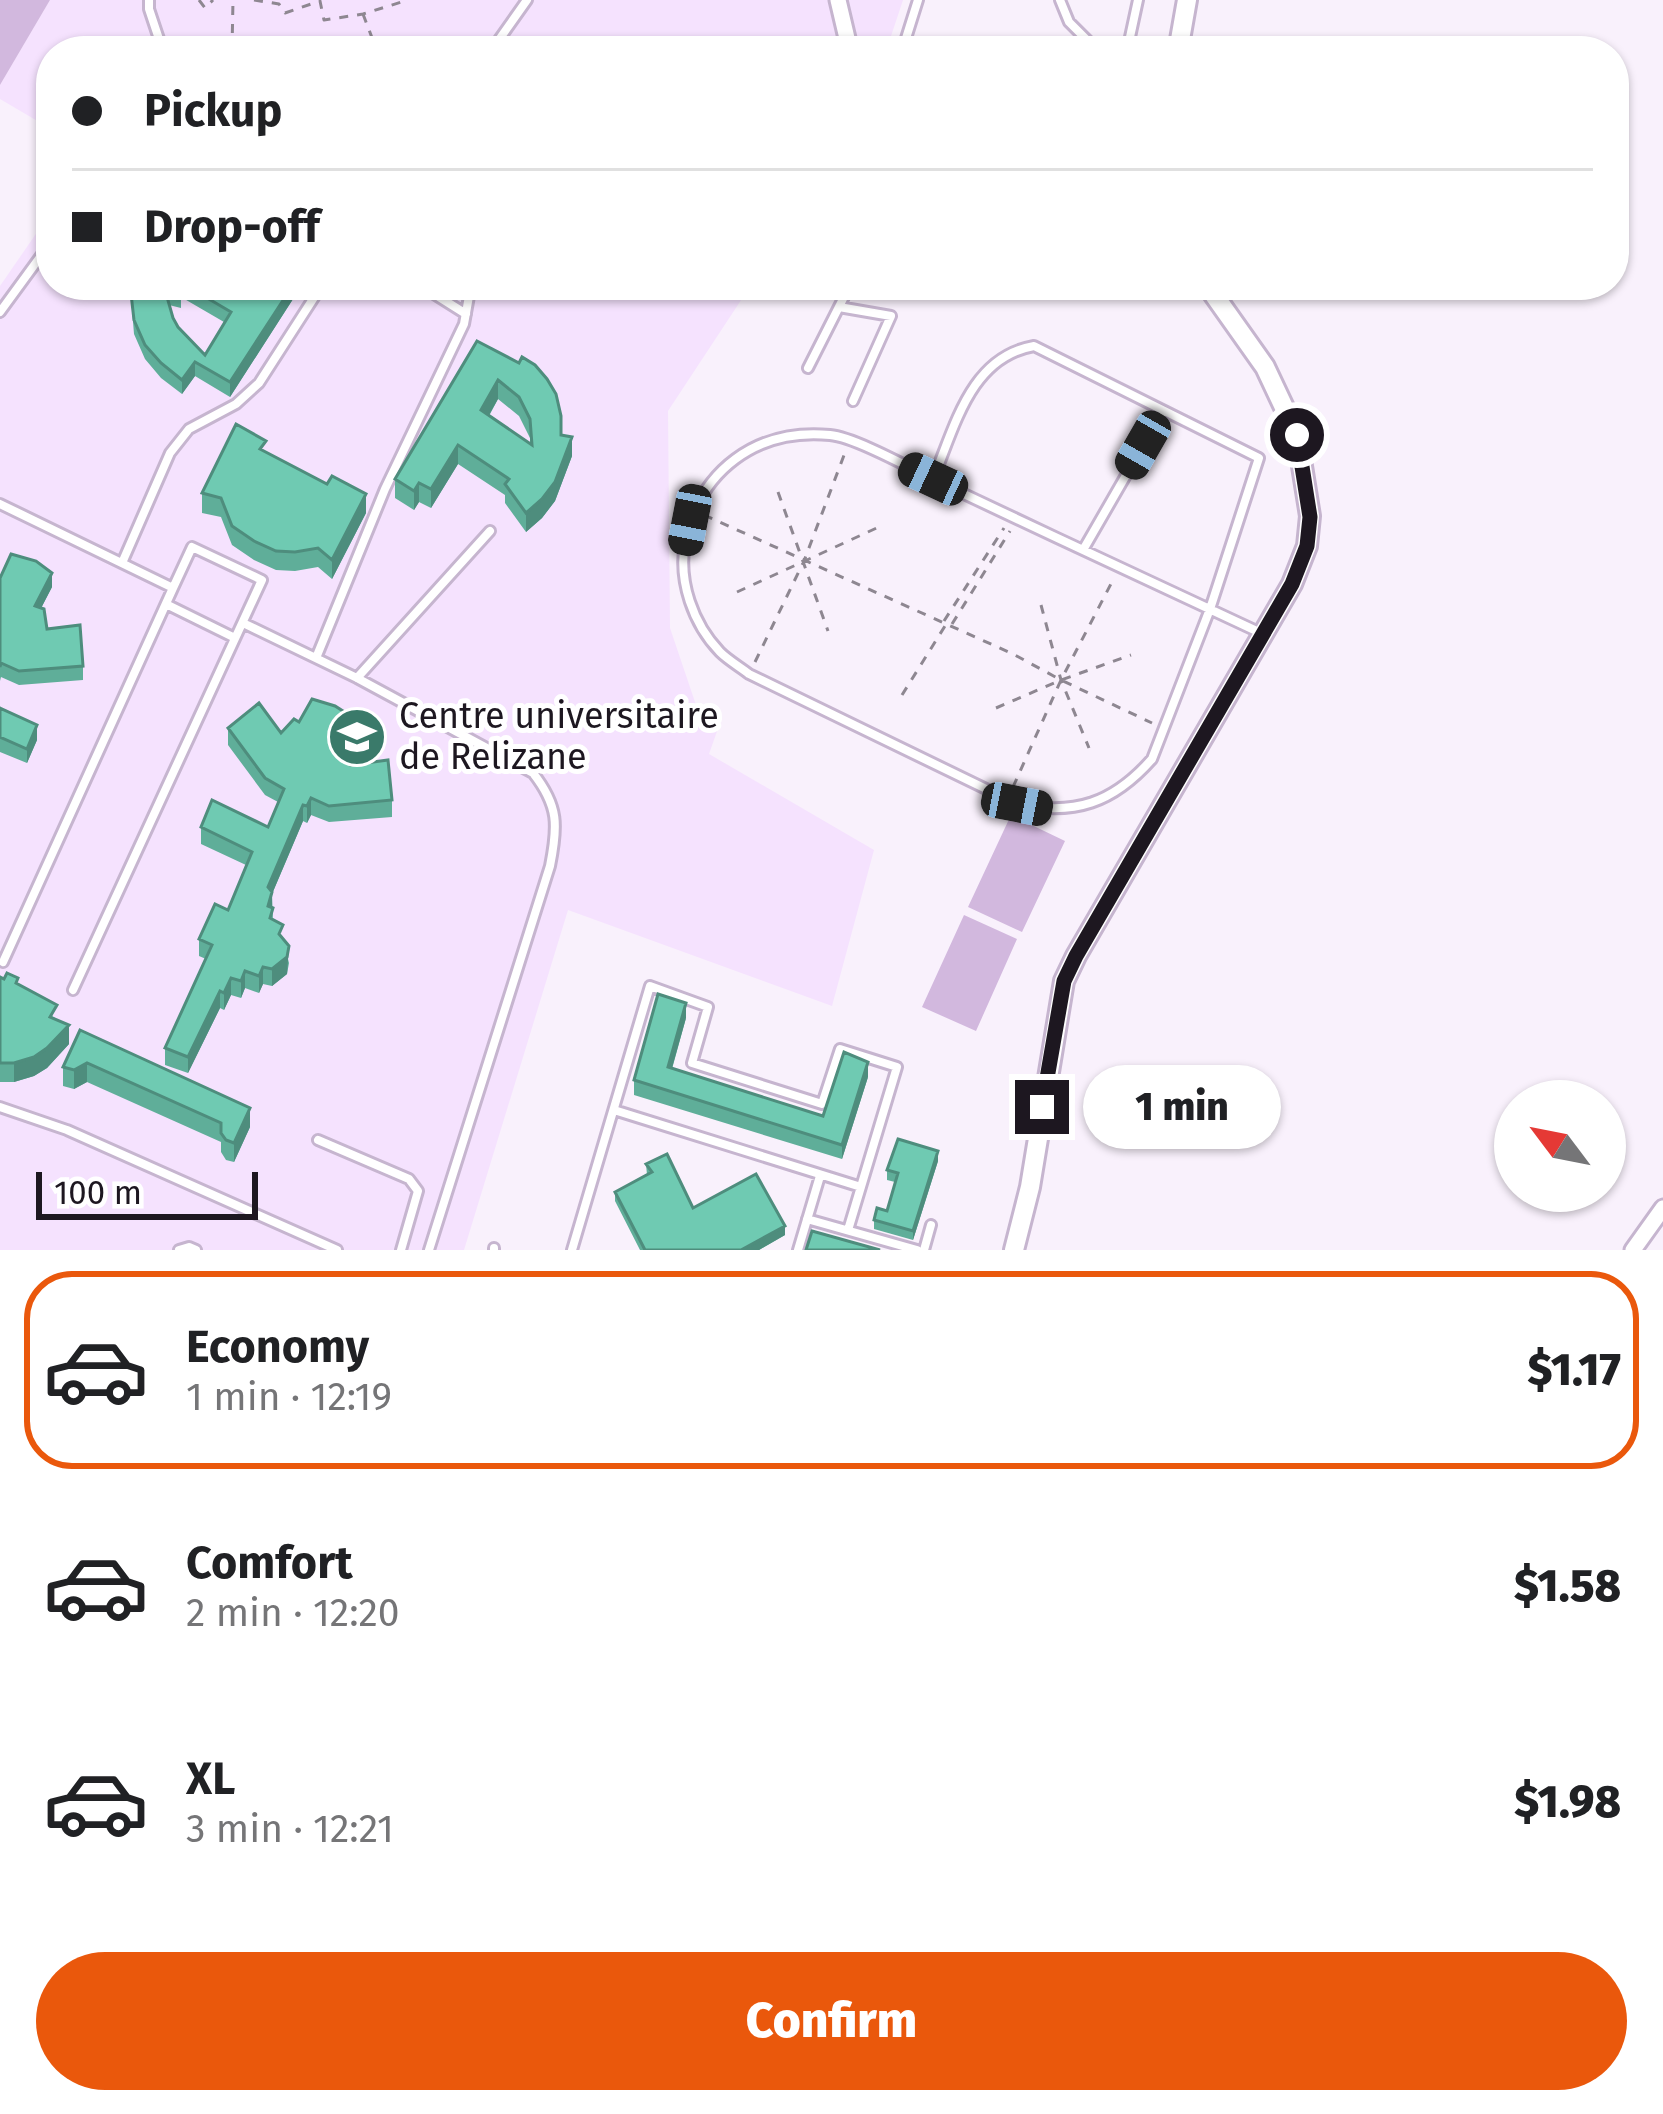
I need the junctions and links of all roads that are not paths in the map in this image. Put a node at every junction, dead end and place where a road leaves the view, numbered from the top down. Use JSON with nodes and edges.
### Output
{"nodes":[{"id":1,"x":149,"y":0,"type":"edge"},
{"id":2,"x":527,"y":0,"type":"edge"},
{"id":3,"x":838,"y":0,"type":"edge"},
{"id":4,"x":918,"y":0,"type":"edge"},
{"id":5,"x":1060,"y":0,"type":"edge"},
{"id":6,"x":1138,"y":0,"type":"edge"},
{"id":7,"x":1187,"y":0,"type":"edge"},
{"id":8,"x":159,"y":36,"type":"edge"},
{"id":9,"x":502,"y":36,"type":"edge"},
{"id":10,"x":846,"y":36,"type":"edge"},
{"id":11,"x":907,"y":36,"type":"edge"},
{"id":12,"x":1083,"y":36,"type":"edge"},
{"id":13,"x":1130,"y":36,"type":"edge"},
{"id":14,"x":1181,"y":36,"type":"edge"},
{"id":15,"x":36,"y":263,"type":"edge"},
{"id":16,"x":312,"y":300,"type":"edge"},
{"id":17,"x":444,"y":300,"type":"edge"},
{"id":18,"x":468,"y":300,"type":"edge"},
{"id":19,"x":843,"y":300,"type":"edge"},
{"id":20,"x":1218,"y":300,"type":"edge"},
{"id":21,"x":839,"y":308,"type":"junction"},
{"id":22,"x":0,"y":312,"type":"edge"},
{"id":23,"x":466,"y":314,"type":"junction"},
{"id":24,"x":808,"y":368,"type":"dead end"},
{"id":25,"x":853,"y":401,"type":"dead end"},
{"id":26,"x":1163,"y":410,"type":"junction"},
{"id":27,"x":933,"y":479,"type":"junction"},
{"id":28,"x":0,"y":504,"type":"edge"},
{"id":29,"x":490,"y":531,"type":"dead end"},
{"id":30,"x":1083,"y":550,"type":"junction"},
{"id":31,"x":122,"y":563,"type":"junction"},
{"id":32,"x":173,"y":588,"type":"junction"},
{"id":33,"x":166,"y":604,"type":"junction"},
{"id":34,"x":1210,"y":609,"type":"junction"},
{"id":35,"x":242,"y":623,"type":"junction"},
{"id":36,"x":1263,"y":634,"type":"junction"},
{"id":37,"x":235,"y":638,"type":"junction"},
{"id":38,"x":316,"y":658,"type":"junction"},
{"id":39,"x":356,"y":678,"type":"junction"},
{"id":40,"x":2,"y":962,"type":"edge"},
{"id":41,"x":73,"y":990,"type":"dead end"},
{"id":42,"x":0,"y":1107,"type":"edge"},
{"id":43,"x":614,"y":1110,"type":"junction"},
{"id":44,"x":318,"y":1140,"type":"dead end"},
{"id":45,"x":820,"y":1176,"type":"junction"},
{"id":46,"x":861,"y":1187,"type":"junction"},
{"id":47,"x":1663,"y":1208,"type":"edge"},
{"id":48,"x":807,"y":1219,"type":"junction"},
{"id":49,"x":931,"y":1225,"type":"dead end"},
{"id":50,"x":848,"y":1230,"type":"junction"},
{"id":51,"x":179,"y":1250,"type":"edge"},
{"id":52,"x":196,"y":1250,"type":"edge"},
{"id":53,"x":337,"y":1250,"type":"edge"},
{"id":54,"x":401,"y":1250,"type":"edge"},
{"id":55,"x":429,"y":1250,"type":"edge"},
{"id":56,"x":572,"y":1250,"type":"edge"},
{"id":57,"x":798,"y":1250,"type":"edge"},
{"id":58,"x":921,"y":1250,"type":"edge"},
{"id":59,"x":1014,"y":1250,"type":"edge"},
{"id":60,"x":1634,"y":1250,"type":"edge"}],
"edges":[{"from":1,"to":8,"type":"lane"},
{"from":2,"to":9,"type":"lane"},
{"from":3,"to":10,"type":"street"},
{"from":4,"to":11,"type":"lane"},
{"from":5,"to":12,"type":"lane"},
{"from":6,"to":13,"type":"lane"},
{"from":7,"to":14,"type":"street"},
{"from":15,"to":22,"type":"lane"},
{"from":16,"to":31,"type":"lane"},
{"from":17,"to":23,"type":"lane"},
{"from":18,"to":23,"type":"lane"},
{"from":19,"to":21,"type":"lane"},
{"from":20,"to":36,"type":"street"},
{"from":21,"to":24,"type":"lane"},
{"from":21,"to":25,"type":"lane"},
{"from":23,"to":38,"type":"lane"},
{"from":26,"to":27,"type":"lane"},
{"from":26,"to":30,"type":"lane"},
{"from":26,"to":34,"type":"lane"},
{"from":27,"to":30,"type":"lane"},
{"from":27,"to":34,"type":"lane"},
{"from":28,"to":31,"type":"lane"},
{"from":29,"to":39,"type":"lane"},
{"from":30,"to":34,"type":"lane"},
{"from":31,"to":32,"type":"lane"},
{"from":32,"to":33,"type":"lane"},
{"from":32,"to":35,"type":"lane"},
{"from":33,"to":37,"type":"lane"},
{"from":33,"to":40,"type":"lane"},
{"from":34,"to":36,"type":"lane"},
{"from":35,"to":37,"type":"lane"},
{"from":35,"to":38,"type":"lane"},
{"from":36,"to":59,"type":"street"},
{"from":37,"to":41,"type":"lane"},
{"from":38,"to":39,"type":"lane"},
{"from":39,"to":55,"type":"lane"},
{"from":42,"to":53,"type":"lane"},
{"from":43,"to":45,"type":"lane"},
{"from":43,"to":46,"type":"lane"},
{"from":43,"to":56,"type":"lane"},
{"from":44,"to":54,"type":"lane"},
{"from":45,"to":46,"type":"lane"},
{"from":45,"to":48,"type":"lane"},
{"from":46,"to":50,"type":"lane"},
{"from":47,"to":60,"type":"street"},
{"from":48,"to":50,"type":"lane"},
{"from":48,"to":57,"type":"lane"},
{"from":49,"to":58,"type":"lane"},
{"from":50,"to":58,"type":"lane"},
{"from":51,"to":52,"type":"lane"}]}
